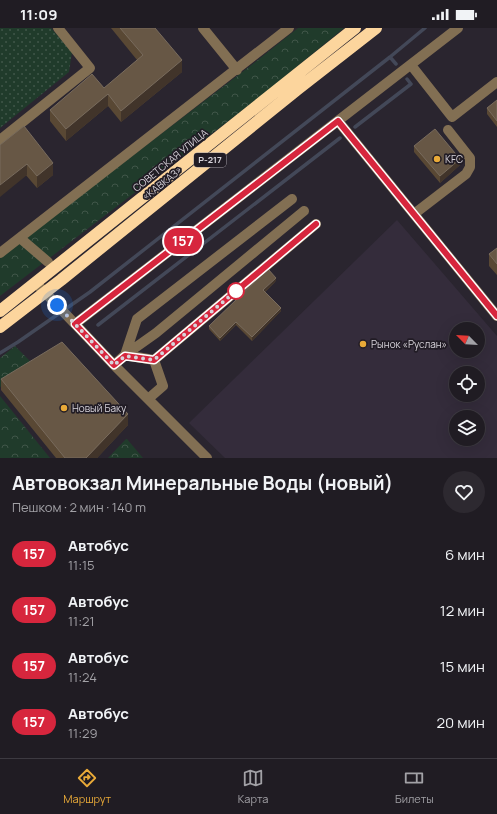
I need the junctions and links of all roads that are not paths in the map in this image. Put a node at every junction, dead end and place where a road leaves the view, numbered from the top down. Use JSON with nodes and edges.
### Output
{"nodes":[{"id":1,"x":58,"y":28,"type":"edge"},
{"id":2,"x":203,"y":28,"type":"edge"},
{"id":3,"x":289,"y":28,"type":"edge"},
{"id":4,"x":355,"y":28,"type":"edge"},
{"id":5,"x":376,"y":28,"type":"edge"},
{"id":6,"x":458,"y":28,"type":"edge"},
{"id":7,"x":411,"y":65,"type":"junction"},
{"id":8,"x":236,"y":70,"type":"junction"},
{"id":9,"x":497,"y":82,"type":"edge"},
{"id":10,"x":338,"y":121,"type":"junction"},
{"id":11,"x":448,"y":130,"type":"dead end"},
{"id":12,"x":0,"y":140,"type":"edge"},
{"id":13,"x":292,"y":199,"type":"dead end"},
{"id":14,"x":304,"y":211,"type":"dead end"},
{"id":15,"x":414,"y":214,"type":"junction"},
{"id":16,"x":316,"y":224,"type":"dead end"},
{"id":17,"x":20,"y":238,"type":"junction"},
{"id":18,"x":0,"y":253,"type":"edge"},
{"id":19,"x":48,"y":262,"type":"dead end"},
{"id":20,"x":40,"y":287,"type":"junction"},
{"id":21,"x":0,"y":311,"type":"edge"},
{"id":22,"x":497,"y":316,"type":"edge"},
{"id":23,"x":75,"y":324,"type":"junction"},
{"id":24,"x":0,"y":327,"type":"edge"},
{"id":25,"x":125,"y":356,"type":"junction"},
{"id":26,"x":154,"y":360,"type":"junction"},
{"id":27,"x":114,"y":365,"type":"junction"},
{"id":28,"x":148,"y":399,"type":"junction"},
{"id":29,"x":207,"y":458,"type":"edge"}],
"edges":[{"from":1,"to":12,"type":"street"},
{"from":2,"to":8,"type":"street"},
{"from":3,"to":8,"type":"street"},
{"from":4,"to":20,"type":"highway","name":"СОВЕТСКАЯ УЛИЦА","number":"Р-217"},
{"from":5,"to":20,"type":"highway","name":"«КАВКАЗ»","number":"Р-217"},
{"from":6,"to":7,"type":"street"},
{"from":7,"to":9,"type":"street"},
{"from":7,"to":10,"type":"street"},
{"from":8,"to":17,"type":"street"},
{"from":10,"to":15,"type":"street"},
{"from":10,"to":23,"type":"street"},
{"from":11,"to":15,"type":"street"},
{"from":13,"to":25,"type":"street"},
{"from":14,"to":25,"type":"street"},
{"from":15,"to":22,"type":"street"},
{"from":16,"to":26,"type":"street"},
{"from":17,"to":18,"type":"street"},
{"from":17,"to":19,"type":"street"},
{"from":20,"to":21,"type":"highway","name":"СОВЕТСКАЯ УЛИЦА","number":"Р-217"},
{"from":20,"to":23,"type":"street"},
{"from":20,"to":24,"type":"highway","name":"«КАВКАЗ»","number":"Р-217"},
{"from":23,"to":27,"type":"street"},
{"from":25,"to":26,"type":"street"},
{"from":25,"to":27,"type":"street"},
{"from":26,"to":28,"type":"street"},
{"from":27,"to":28,"type":"street"},
{"from":28,"to":29,"type":"street"}]}
